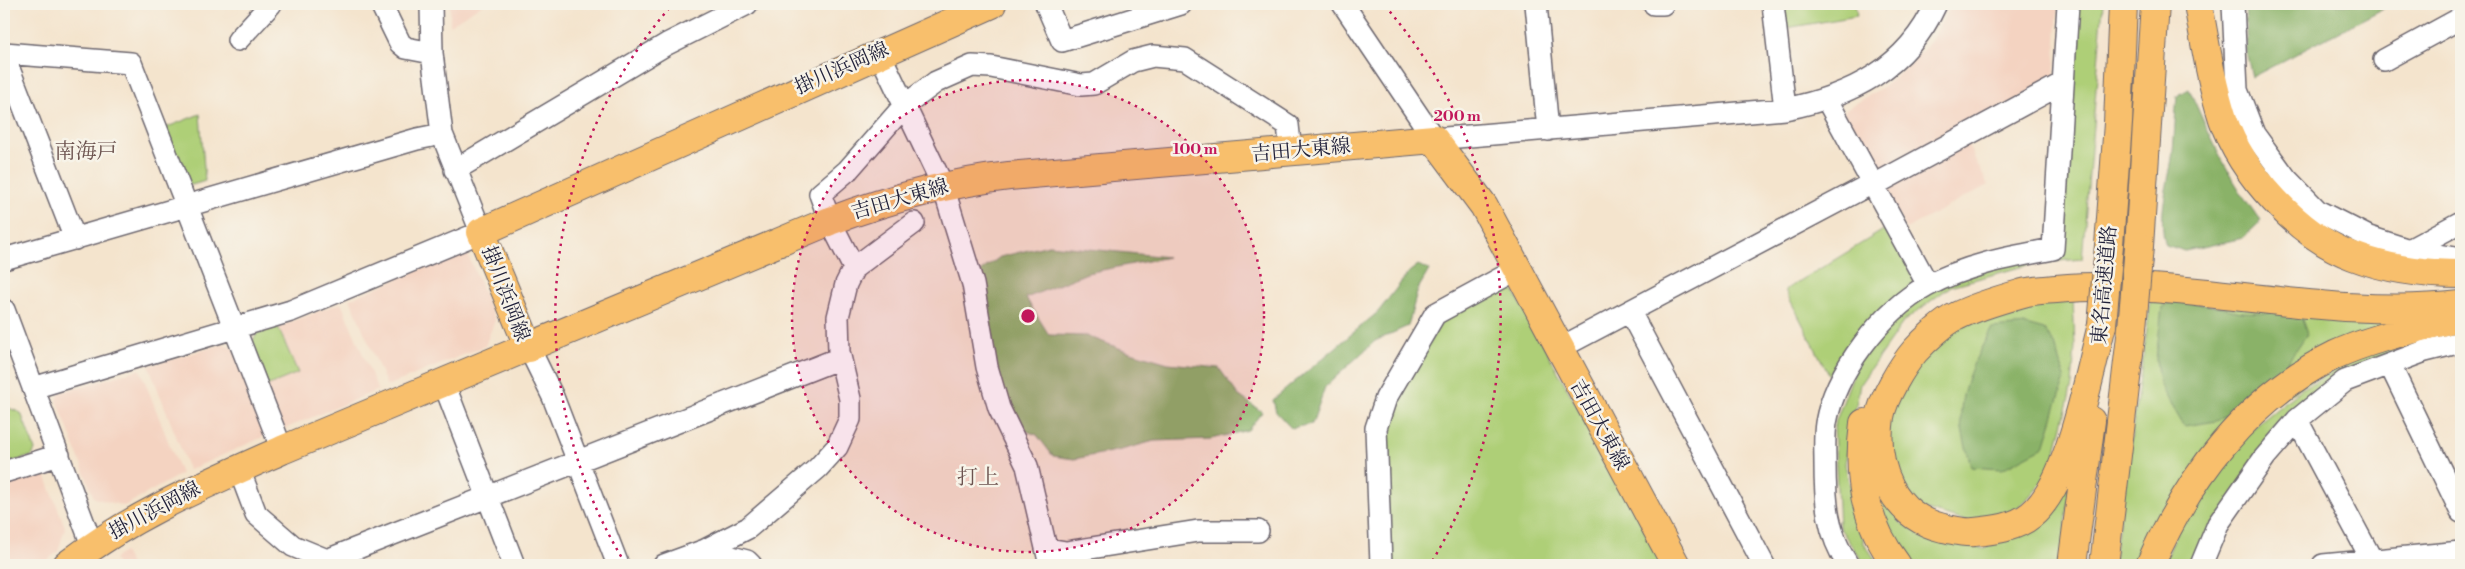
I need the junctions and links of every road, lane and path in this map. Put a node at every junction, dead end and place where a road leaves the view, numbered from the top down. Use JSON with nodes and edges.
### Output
{"nodes":[{"id":1,"x":271,"y":4,"type":"edge"},
{"id":2,"x":381,"y":4,"type":"edge"},
{"id":3,"x":431,"y":4,"type":"edge"},
{"id":4,"x":747,"y":4,"type":"edge"},
{"id":5,"x":992,"y":4,"type":"edge"},
{"id":6,"x":1046,"y":4,"type":"edge"},
{"id":7,"x":1181,"y":4,"type":"edge"},
{"id":8,"x":1343,"y":4,"type":"edge"},
{"id":9,"x":1536,"y":4,"type":"edge"},
{"id":10,"x":1654,"y":4,"type":"edge"},
{"id":11,"x":1664,"y":4,"type":"edge"},
{"id":12,"x":1773,"y":4,"type":"edge"},
{"id":13,"x":1936,"y":4,"type":"edge"},
{"id":14,"x":2068,"y":4,"type":"edge"},
{"id":15,"x":2123,"y":4,"type":"edge"},
{"id":16,"x":2155,"y":4,"type":"edge"},
{"id":17,"x":2198,"y":4,"type":"edge"},
{"id":18,"x":2233,"y":4,"type":"edge"},
{"id":19,"x":2461,"y":18,"type":"edge"},
{"id":20,"x":238,"y":40,"type":"dead end"},
{"id":21,"x":879,"y":52,"type":"junction"},
{"id":22,"x":432,"y":54,"type":"junction"},
{"id":23,"x":4,"y":55,"type":"edge"},
{"id":24,"x":2384,"y":60,"type":"dead end"},
{"id":25,"x":2063,"y":83,"type":"junction"},
{"id":26,"x":1828,"y":100,"type":"junction"},
{"id":27,"x":904,"y":106,"type":"junction"},
{"id":28,"x":1785,"y":109,"type":"junction"},
{"id":29,"x":1548,"y":130,"type":"junction"},
{"id":30,"x":442,"y":134,"type":"junction"},
{"id":31,"x":1434,"y":139,"type":"junction"},
{"id":32,"x":1291,"y":152,"type":"junction"},
{"id":33,"x":455,"y":170,"type":"junction"},
{"id":34,"x":1874,"y":185,"type":"junction"},
{"id":35,"x":943,"y":186,"type":"junction"},
{"id":36,"x":188,"y":206,"type":"junction"},
{"id":37,"x":830,"y":221,"type":"junction"},
{"id":38,"x":2461,"y":222,"type":"edge"},
{"id":39,"x":914,"y":223,"type":"dead end"},
{"id":40,"x":481,"y":232,"type":"junction"},
{"id":41,"x":75,"y":238,"type":"junction"},
{"id":42,"x":2409,"y":250,"type":"junction"},
{"id":43,"x":4,"y":258,"type":"edge"},
{"id":44,"x":2461,"y":258,"type":"edge"},
{"id":45,"x":854,"y":268,"type":"junction"},
{"id":46,"x":1516,"y":270,"type":"junction"},
{"id":47,"x":2461,"y":274,"type":"edge"},
{"id":48,"x":1928,"y":285,"type":"junction"},
{"id":49,"x":2461,"y":290,"type":"edge"},
{"id":50,"x":2461,"y":305,"type":"edge"},
{"id":51,"x":4,"y":310,"type":"edge"},
{"id":52,"x":1630,"y":312,"type":"junction"},
{"id":53,"x":2461,"y":316,"type":"edge"},
{"id":54,"x":2102,"y":325,"type":"junction"},
{"id":55,"x":234,"y":327,"type":"junction"},
{"id":56,"x":8,"y":331,"type":"edge"},
{"id":57,"x":2461,"y":342,"type":"edge"},
{"id":58,"x":529,"y":348,"type":"junction"},
{"id":59,"x":1558,"y":349,"type":"junction"},
{"id":60,"x":840,"y":358,"type":"junction"},
{"id":61,"x":2390,"y":365,"type":"junction"},
{"id":62,"x":442,"y":381,"type":"junction"},
{"id":63,"x":34,"y":388,"type":"junction"},
{"id":64,"x":2297,"y":420,"type":"junction"},
{"id":65,"x":282,"y":450,"type":"junction"},
{"id":66,"x":59,"y":454,"type":"junction"},
{"id":67,"x":579,"y":462,"type":"junction"},
{"id":68,"x":239,"y":469,"type":"junction"},
{"id":69,"x":4,"y":472,"type":"edge"},
{"id":70,"x":487,"y":497,"type":"junction"},
{"id":71,"x":2461,"y":512,"type":"edge"},
{"id":72,"x":1258,"y":531,"type":"dead end"},
{"id":73,"x":92,"y":545,"type":"junction"},
{"id":74,"x":705,"y":550,"type":"junction"},
{"id":75,"x":2461,"y":552,"type":"edge"},
{"id":76,"x":1049,"y":557,"type":"edge"},
{"id":77,"x":329,"y":562,"type":"edge"},
{"id":78,"x":1839,"y":562,"type":"edge"},
{"id":79,"x":2373,"y":562,"type":"junction"},
{"id":80,"x":67,"y":565,"type":"edge"},
{"id":81,"x":514,"y":565,"type":"edge"},
{"id":82,"x":618,"y":565,"type":"edge"},
{"id":83,"x":664,"y":565,"type":"edge"},
{"id":84,"x":751,"y":565,"type":"edge"},
{"id":85,"x":1381,"y":565,"type":"edge"},
{"id":86,"x":1676,"y":565,"type":"edge"},
{"id":87,"x":1764,"y":565,"type":"edge"},
{"id":88,"x":1897,"y":565,"type":"edge"},
{"id":89,"x":2072,"y":565,"type":"edge"},
{"id":90,"x":2104,"y":565,"type":"edge"},
{"id":91,"x":2150,"y":565,"type":"edge"},
{"id":92,"x":2201,"y":565,"type":"edge"},
{"id":93,"x":2322,"y":565,"type":"edge"}],
"edges":[{"from":1,"to":20,"type":"street"},
{"from":2,"to":22,"type":"street"},
{"from":3,"to":22,"type":"street"},
{"from":4,"to":33,"type":"street"},
{"from":5,"to":21,"type":"main road","name":"掛川浜岡線"},
{"from":6,"to":7,"type":"street"},
{"from":8,"to":31,"type":"street"},
{"from":9,"to":29,"type":"street"},
{"from":10,"to":11,"type":"street"},
{"from":12,"to":28,"type":"street"},
{"from":13,"to":26,"type":"street"},
{"from":14,"to":25,"type":"street"},
{"from":15,"to":54,"type":"main road","name":"東名高速道路","bridge":true},
{"from":16,"to":90,"type":"main road","name":"東名高速道路","bridge":true},
{"from":17,"to":47,"type":"main road"},
{"from":18,"to":42,"type":"street"},
{"from":19,"to":24,"type":"street"},
{"from":21,"to":27,"type":"street"},
{"from":21,"to":40,"type":"main road","name":"掛川浜岡線"},
{"from":22,"to":30,"type":"street"},
{"from":23,"to":36,"type":"street"},
{"from":23,"to":41,"type":"street"},
{"from":25,"to":34,"type":"street"},
{"from":25,"to":48,"type":"street"},
{"from":26,"to":28,"type":"street"},
{"from":26,"to":34,"type":"street"},
{"from":27,"to":32,"type":"street"},
{"from":27,"to":35,"type":"street"},
{"from":27,"to":37,"type":"street"},
{"from":28,"to":29,"type":"street"},
{"from":29,"to":31,"type":"street"},
{"from":30,"to":33,"type":"street"},
{"from":30,"to":36,"type":"street"},
{"from":31,"to":32,"type":"main road","name":"吉田大東線"},
{"from":31,"to":46,"type":"main road","name":"吉田大東線"},
{"from":32,"to":35,"type":"main road","name":"吉田大東線"},
{"from":33,"to":40,"type":"street"},
{"from":34,"to":48,"type":"street"},
{"from":34,"to":52,"type":"street"},
{"from":35,"to":37,"type":"main road","name":"吉田大東線"},
{"from":35,"to":76,"type":"street"},
{"from":36,"to":41,"type":"street"},
{"from":36,"to":55,"type":"street"},
{"from":37,"to":45,"type":"street"},
{"from":37,"to":58,"type":"main road","name":"吉田大東線"},
{"from":38,"to":42,"type":"street"},
{"from":39,"to":45,"type":"street"},
{"from":40,"to":55,"type":"street"},
{"from":40,"to":58,"type":"main road","name":"掛川浜岡線"},
{"from":41,"to":43,"type":"street"},
{"from":42,"to":44,"type":"street"},
{"from":45,"to":60,"type":"street"},
{"from":46,"to":59,"type":"main road","name":"吉田大東線"},
{"from":46,"to":85,"type":"street"},
{"from":48,"to":78,"type":"street"},
{"from":49,"to":88,"type":"main road"},
{"from":50,"to":54,"type":"main road"},
{"from":51,"to":56,"type":"street"},
{"from":52,"to":59,"type":"street"},
{"from":52,"to":87,"type":"street"},
{"from":53,"to":91,"type":"main road"},
{"from":54,"to":89,"type":"main road","name":"東名高速道路"},
{"from":55,"to":63,"type":"street"},
{"from":55,"to":65,"type":"street"},
{"from":56,"to":63,"type":"street"},
{"from":57,"to":61,"type":"street"},
{"from":58,"to":62,"type":"main road","name":"掛川浜岡線"},
{"from":58,"to":67,"type":"street"},
{"from":59,"to":86,"type":"main road","name":"吉田大東線"},
{"from":60,"to":67,"type":"street"},
{"from":60,"to":74,"type":"street"},
{"from":61,"to":64,"type":"street"},
{"from":61,"to":71,"type":"street"},
{"from":62,"to":65,"type":"main road","name":"掛川浜岡線"},
{"from":62,"to":70,"type":"street"},
{"from":63,"to":66,"type":"street"},
{"from":64,"to":79,"type":"street"},
{"from":64,"to":92,"type":"street"},
{"from":65,"to":68,"type":"main road","name":"掛川浜岡線"},
{"from":66,"to":69,"type":"street"},
{"from":66,"to":73,"type":"street"},
{"from":67,"to":70,"type":"street"},
{"from":67,"to":82,"type":"street"},
{"from":68,"to":73,"type":"main road","name":"掛川浜岡線"},
{"from":68,"to":77,"type":"street"},
{"from":70,"to":77,"type":"street"},
{"from":70,"to":81,"type":"street"},
{"from":72,"to":76,"type":"street"},
{"from":73,"to":80,"type":"main road","name":"掛川浜岡線"},
{"from":74,"to":83,"type":"street"},
{"from":74,"to":84,"type":"street"},
{"from":75,"to":79,"type":"street"},
{"from":79,"to":93,"type":"street"}]}
